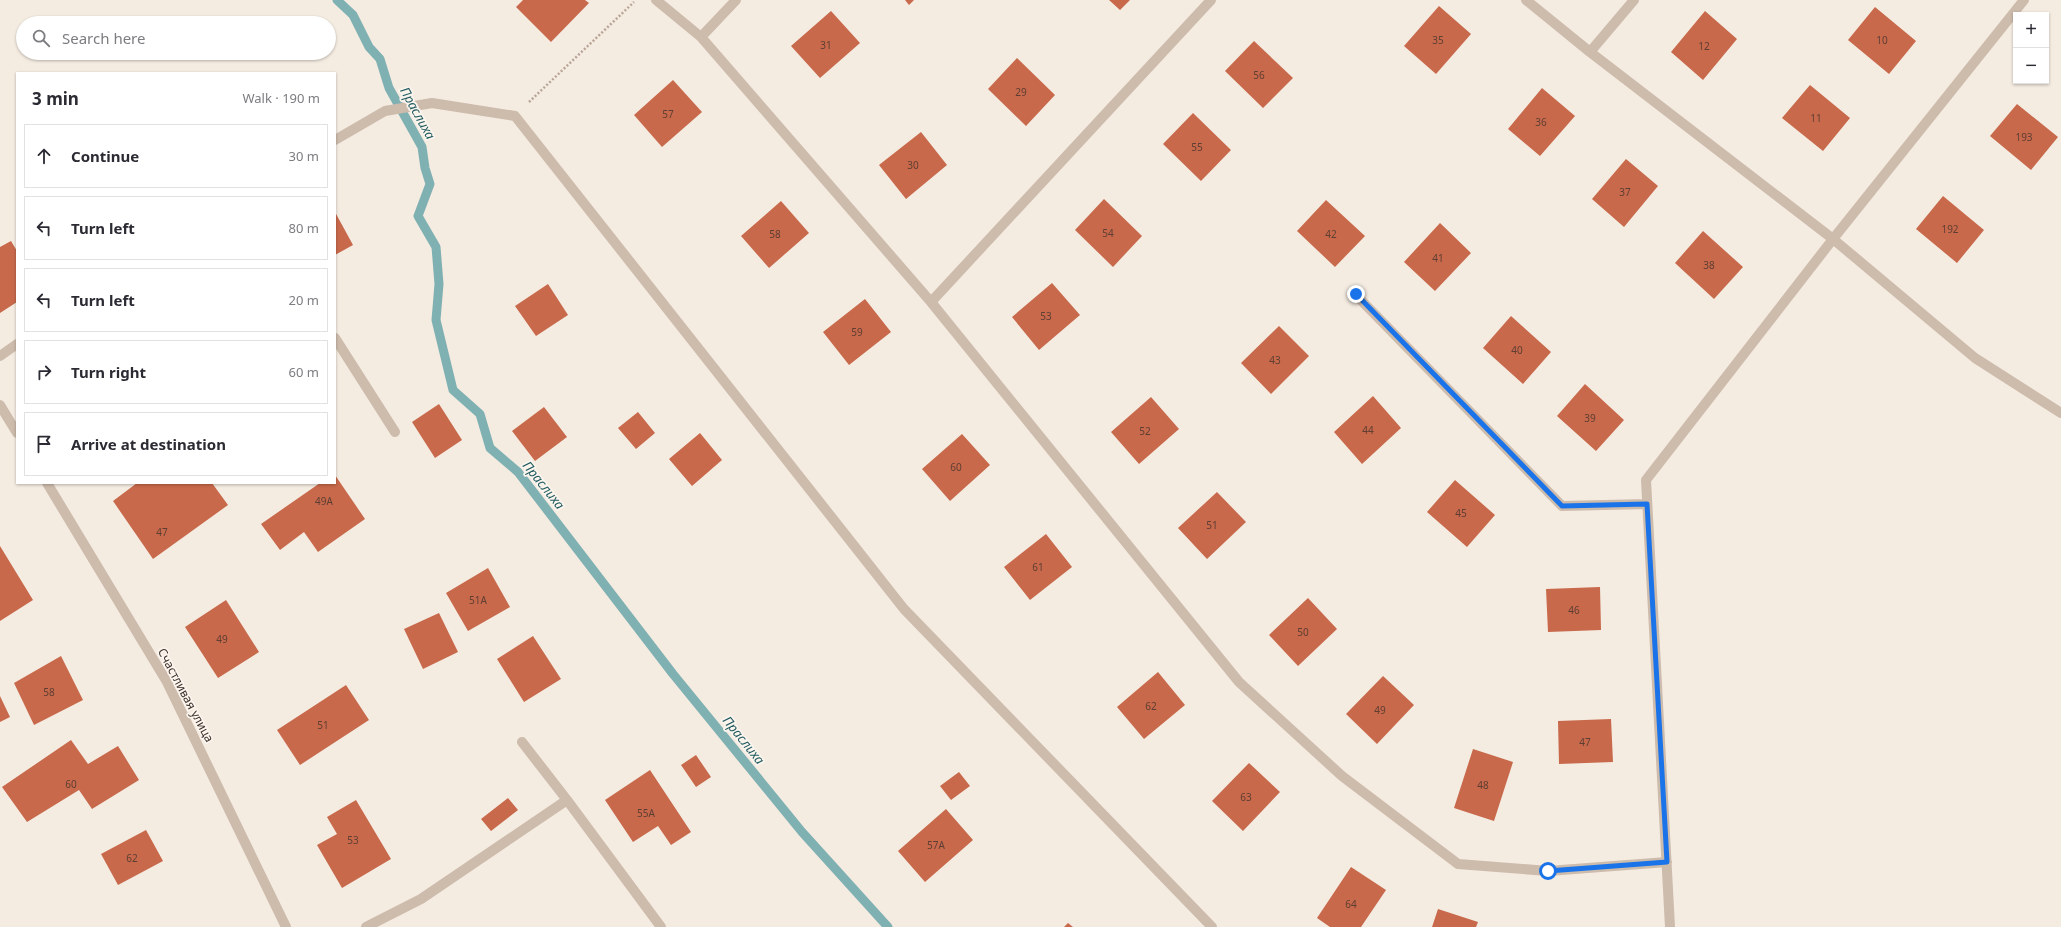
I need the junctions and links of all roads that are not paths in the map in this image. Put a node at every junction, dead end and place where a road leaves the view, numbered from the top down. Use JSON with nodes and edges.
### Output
{"nodes":[{"id":1,"x":656,"y":0,"type":"edge"},
{"id":2,"x":736,"y":0,"type":"edge"},
{"id":3,"x":1211,"y":0,"type":"edge"},
{"id":4,"x":1526,"y":0,"type":"edge"},
{"id":5,"x":1634,"y":0,"type":"edge"},
{"id":6,"x":2024,"y":0,"type":"edge"},
{"id":7,"x":701,"y":37,"type":"junction"},
{"id":8,"x":1590,"y":52,"type":"junction"},
{"id":9,"x":336,"y":139,"type":"edge"},
{"id":10,"x":1834,"y":239,"type":"junction"},
{"id":11,"x":1356,"y":294,"type":"dead end"},
{"id":12,"x":931,"y":302,"type":"junction"},
{"id":13,"x":336,"y":340,"type":"edge"},
{"id":14,"x":16,"y":345,"type":"edge"},
{"id":15,"x":0,"y":356,"type":"edge"},
{"id":16,"x":0,"y":405,"type":"edge"},
{"id":17,"x":2061,"y":413,"type":"edge"},
{"id":18,"x":16,"y":431,"type":"edge"},
{"id":19,"x":395,"y":432,"type":"dead end"},
{"id":20,"x":48,"y":484,"type":"edge"},
{"id":21,"x":1647,"y":504,"type":"junction"},
{"id":22,"x":522,"y":742,"type":"dead end"},
{"id":23,"x":567,"y":800,"type":"junction"},
{"id":24,"x":1667,"y":862,"type":"junction"},
{"id":25,"x":286,"y":927,"type":"edge"},
{"id":26,"x":366,"y":927,"type":"edge"},
{"id":27,"x":661,"y":927,"type":"edge"},
{"id":28,"x":1212,"y":927,"type":"edge"},
{"id":29,"x":1670,"y":927,"type":"edge"}],
"edges":[{"from":1,"to":7,"type":"street"},
{"from":2,"to":7,"type":"street"},
{"from":3,"to":12,"type":"street"},
{"from":4,"to":8,"type":"street"},
{"from":5,"to":8,"type":"street"},
{"from":6,"to":10,"type":"street"},
{"from":7,"to":12,"type":"street"},
{"from":8,"to":10,"type":"street"},
{"from":9,"to":28,"type":"street"},
{"from":10,"to":17,"type":"street"},
{"from":10,"to":21,"type":"street"},
{"from":11,"to":21,"type":"street"},
{"from":12,"to":24,"type":"street"},
{"from":13,"to":19,"type":"street"},
{"from":14,"to":15,"type":"street"},
{"from":16,"to":18,"type":"street"},
{"from":20,"to":25,"type":"street","name":"Счастливая улица"},
{"from":21,"to":24,"type":"street"},
{"from":22,"to":23,"type":"street"},
{"from":23,"to":26,"type":"street"},
{"from":23,"to":27,"type":"street"},
{"from":24,"to":29,"type":"street"}]}
